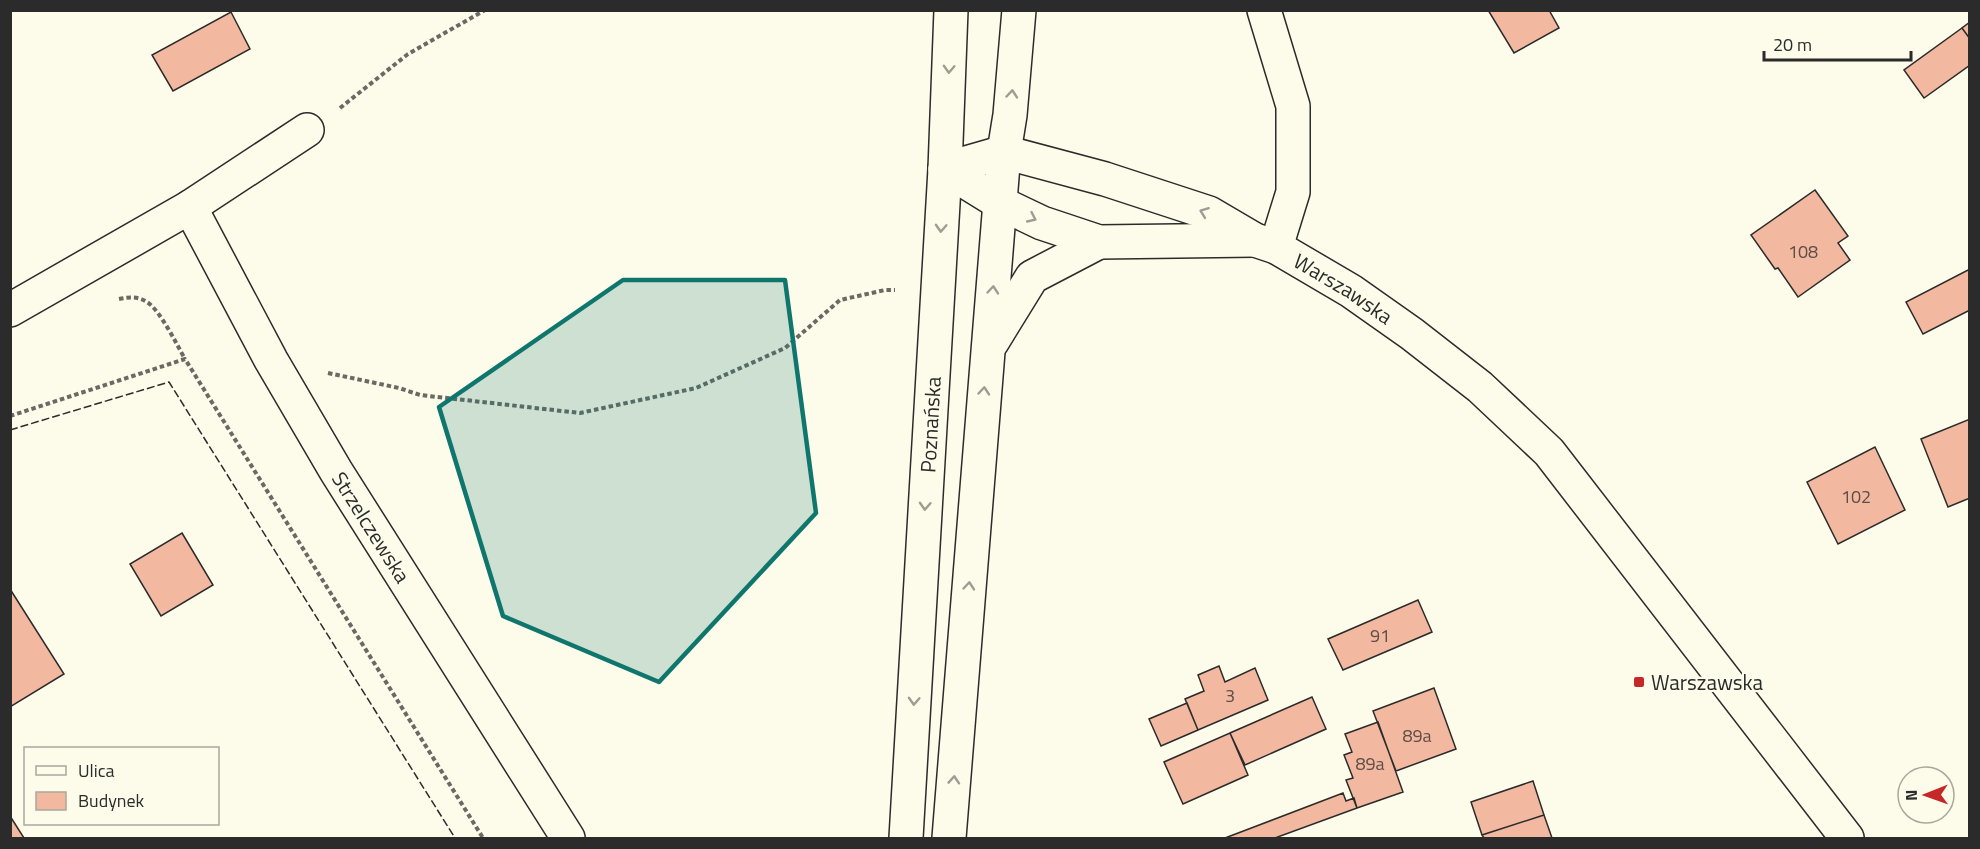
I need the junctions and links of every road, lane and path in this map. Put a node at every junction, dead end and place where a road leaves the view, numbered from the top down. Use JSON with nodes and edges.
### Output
{"nodes":[{"id":1,"x":484,"y":10,"type":"edge"},
{"id":2,"x":951,"y":10,"type":"edge"},
{"id":3,"x":1019,"y":10,"type":"edge"},
{"id":4,"x":1264,"y":10,"type":"edge"},
{"id":5,"x":307,"y":130,"type":"joint"},
{"id":6,"x":1004,"y":152,"type":"junction"},
{"id":7,"x":945,"y":169,"type":"junction"},
{"id":8,"x":1000,"y":203,"type":"junction"},
{"id":9,"x":190,"y":207,"type":"junction"},
{"id":10,"x":1099,"y":242,"type":"junction"},
{"id":11,"x":1266,"y":244,"type":"junction"},
{"id":12,"x":938,"y":288,"type":"junction"},
{"id":13,"x":112,"y":302,"type":"dead end"},
{"id":14,"x":10,"y":310,"type":"edge"},
{"id":15,"x":988,"y":348,"type":"junction"},
{"id":16,"x":185,"y":359,"type":"junction"},
{"id":17,"x":271,"y":360,"type":"junction"},
{"id":18,"x":10,"y":416,"type":"edge"},
{"id":19,"x":483,"y":838,"type":"edge"},
{"id":20,"x":568,"y":838,"type":"edge"},
{"id":21,"x":906,"y":838,"type":"edge"},
{"id":22,"x":950,"y":838,"type":"edge"},
{"id":23,"x":1847,"y":838,"type":"edge"}],
"edges":[{"from":1,"to":5,"type":"path"},
{"from":2,"to":7,"type":"main road","name":"Poznańska","one_way":true},
{"from":6,"to":3,"type":"main road","one_way":true},
{"from":4,"to":11,"type":"main road"},
{"from":5,"to":9,"type":"main road"},
{"from":6,"to":7,"type":"main road"},
{"from":6,"to":8,"type":"main road"},
{"from":11,"to":6,"type":"main road","name":"Warszawska","one_way":true},
{"from":7,"to":8,"type":"main road"},
{"from":7,"to":12,"type":"main road","name":"Poznańska","one_way":true},
{"from":8,"to":10,"type":"main road","one_way":true},
{"from":15,"to":8,"type":"main road","one_way":true},
{"from":9,"to":14,"type":"main road"},
{"from":9,"to":17,"type":"main road","name":"Strzelczewska"},
{"from":10,"to":11,"type":"main road"},
{"from":10,"to":15,"type":"main road"},
{"from":11,"to":23,"type":"main road","name":"Warszawska"},
{"from":12,"to":17,"type":"path"},
{"from":12,"to":21,"type":"main road","name":"Poznańska","one_way":true},
{"from":13,"to":16,"type":"path"},
{"from":22,"to":15,"type":"main road","one_way":true},
{"from":16,"to":18,"type":"path"},
{"from":16,"to":19,"type":"path"},
{"from":17,"to":20,"type":"main road","name":"Strzelczewska"}]}
